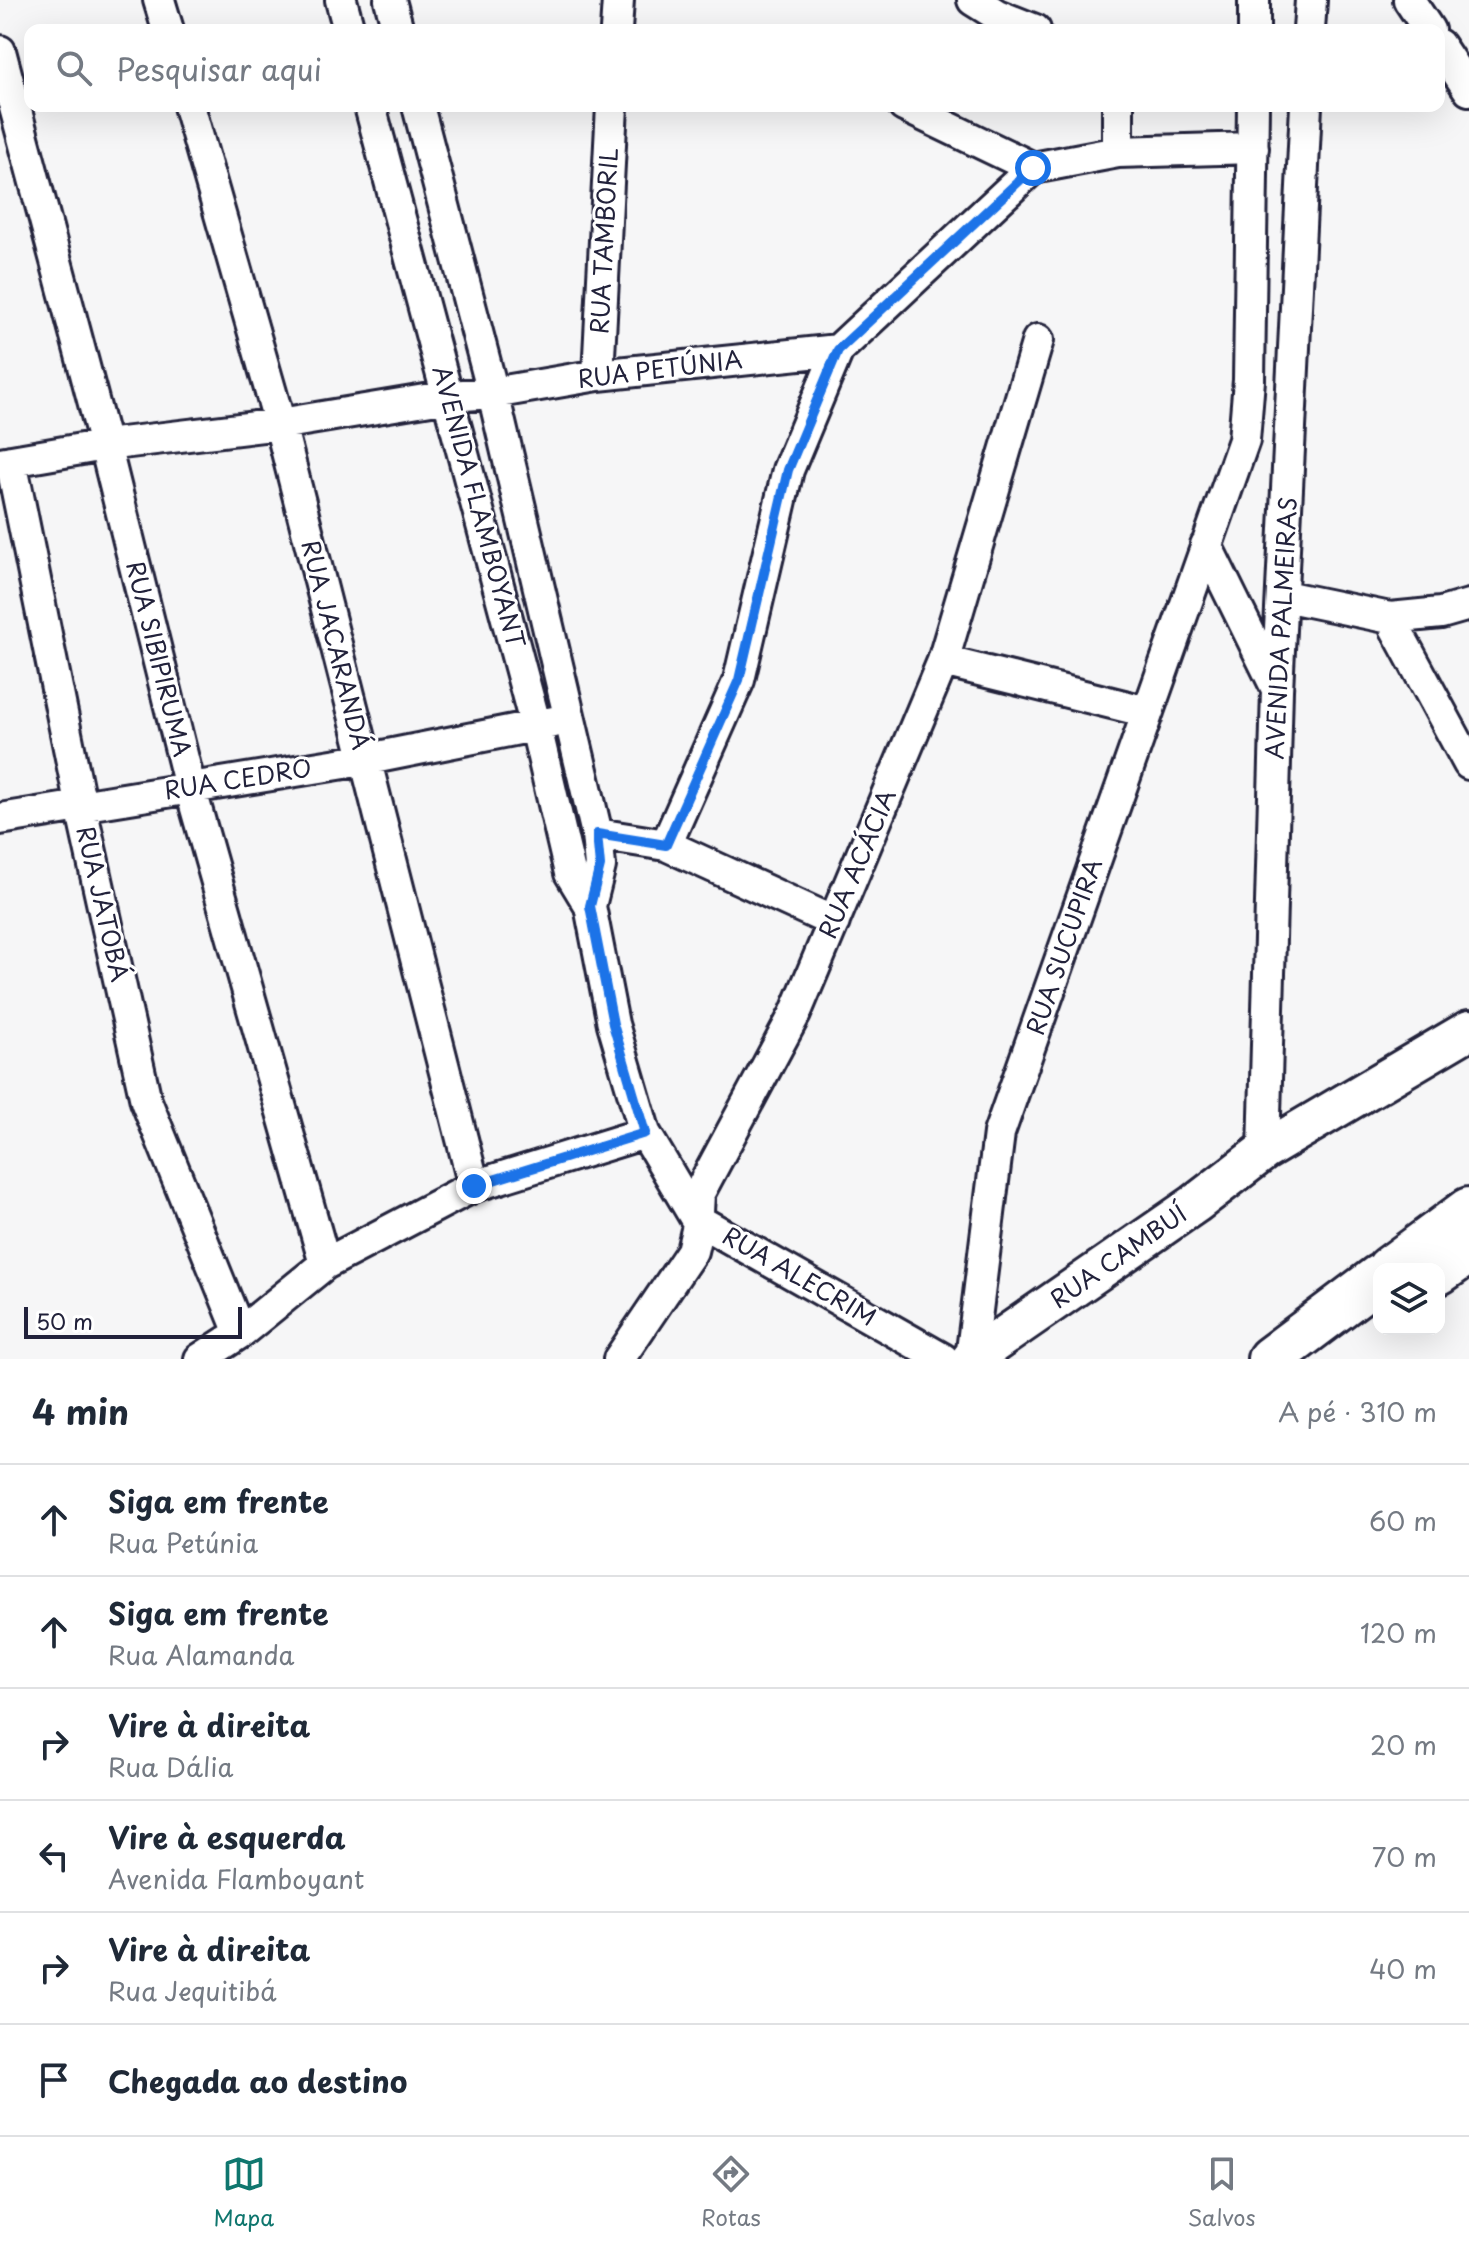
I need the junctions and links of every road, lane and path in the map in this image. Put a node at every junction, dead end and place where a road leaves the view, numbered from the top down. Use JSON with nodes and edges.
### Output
{"nodes":[{"id":1,"x":159,"y":0,"type":"edge"},
{"id":2,"x":341,"y":0,"type":"edge"},
{"id":3,"x":390,"y":0,"type":"edge"},
{"id":4,"x":618,"y":0,"type":"edge"},
{"id":5,"x":973,"y":0,"type":"edge"},
{"id":6,"x":1254,"y":0,"type":"edge"},
{"id":7,"x":1311,"y":0,"type":"edge"},
{"id":8,"x":1409,"y":0,"type":"edge"},
{"id":9,"x":166,"y":24,"type":"edge"},
{"id":10,"x":347,"y":24,"type":"edge"},
{"id":11,"x":396,"y":24,"type":"edge"},
{"id":12,"x":616,"y":24,"type":"edge"},
{"id":13,"x":1020,"y":24,"type":"edge"},
{"id":14,"x":1254,"y":24,"type":"edge"},
{"id":15,"x":1309,"y":24,"type":"edge"},
{"id":16,"x":1425,"y":24,"type":"edge"},
{"id":17,"x":0,"y":51,"type":"edge"},
{"id":18,"x":1445,"y":54,"type":"edge"},
{"id":19,"x":1469,"y":90,"type":"edge"},
{"id":20,"x":191,"y":112,"type":"edge"},
{"id":21,"x":372,"y":112,"type":"edge"},
{"id":22,"x":420,"y":112,"type":"edge"},
{"id":23,"x":612,"y":112,"type":"edge"},
{"id":24,"x":916,"y":112,"type":"edge"},
{"id":25,"x":1118,"y":112,"type":"edge"},
{"id":26,"x":1253,"y":112,"type":"edge"},
{"id":27,"x":1306,"y":112,"type":"edge"},
{"id":28,"x":1253,"y":148,"type":"junction"},
{"id":29,"x":1118,"y":152,"type":"junction"},
{"id":30,"x":1033,"y":168,"type":"junction"},
{"id":31,"x":1038,"y":340,"type":"dead end"},
{"id":32,"x":838,"y":350,"type":"junction"},
{"id":33,"x":598,"y":375,"type":"junction"},
{"id":34,"x":1249,"y":380,"type":"junction"},
{"id":35,"x":1294,"y":382,"type":"junction"},
{"id":36,"x":493,"y":393,"type":"junction"},
{"id":37,"x":449,"y":396,"type":"junction"},
{"id":38,"x":280,"y":424,"type":"junction"},
{"id":39,"x":105,"y":445,"type":"junction"},
{"id":40,"x":6,"y":462,"type":"edge"},
{"id":41,"x":1206,"y":545,"type":"junction"},
{"id":42,"x":1284,"y":596,"type":"junction"},
{"id":43,"x":1469,"y":605,"type":"edge"},
{"id":44,"x":1390,"y":618,"type":"junction"},
{"id":45,"x":943,"y":661,"type":"junction"},
{"id":46,"x":1277,"y":690,"type":"junction"},
{"id":47,"x":1148,"y":712,"type":"junction"},
{"id":48,"x":569,"y":718,"type":"junction"},
{"id":49,"x":536,"y":727,"type":"junction"},
{"id":50,"x":363,"y":760,"type":"junction"},
{"id":51,"x":1469,"y":764,"type":"edge"},
{"id":52,"x":190,"y":787,"type":"junction"},
{"id":53,"x":81,"y":807,"type":"junction"},
{"id":54,"x":0,"y":819,"type":"edge"},
{"id":55,"x":597,"y":834,"type":"junction"},
{"id":56,"x":666,"y":845,"type":"junction"},
{"id":57,"x":590,"y":906,"type":"junction"},
{"id":58,"x":834,"y":922,"type":"junction"},
{"id":59,"x":1469,"y":1030,"type":"edge"},
{"id":60,"x":645,"y":1133,"type":"junction"},
{"id":61,"x":1264,"y":1151,"type":"junction"},
{"id":62,"x":474,"y":1186,"type":"junction"},
{"id":63,"x":1469,"y":1210,"type":"edge"},
{"id":64,"x":696,"y":1219,"type":"junction"},
{"id":65,"x":1469,"y":1251,"type":"edge"},
{"id":66,"x":1397,"y":1263,"type":"edge"},
{"id":67,"x":325,"y":1264,"type":"junction"},
{"id":68,"x":1445,"y":1268,"type":"edge"},
{"id":69,"x":1373,"y":1282,"type":"edge"},
{"id":70,"x":1373,"y":1319,"type":"edge"},
{"id":71,"x":240,"y":1333,"type":"junction"},
{"id":72,"x":200,"y":1359,"type":"edge"},
{"id":73,"x":619,"y":1359,"type":"edge"},
{"id":74,"x":943,"y":1359,"type":"edge"},
{"id":75,"x":971,"y":1359,"type":"edge"},
{"id":76,"x":1270,"y":1359,"type":"edge"},
{"id":77,"x":1318,"y":1359,"type":"edge"}],
"edges":[{"from":1,"to":9,"type":"street"},
{"from":2,"to":10,"type":"street"},
{"from":3,"to":11,"type":"street"},
{"from":4,"to":12,"type":"street"},
{"from":5,"to":13,"type":"street"},
{"from":6,"to":14,"type":"street"},
{"from":7,"to":15,"type":"street"},
{"from":8,"to":16,"type":"street"},
{"from":17,"to":39,"type":"street","name":"RUA SIBIPIRUMA"},
{"from":18,"to":19,"type":"street"},
{"from":20,"to":38,"type":"street","name":"RUA JACARANDÁ"},
{"from":21,"to":37,"type":"street","name":"AVENIDA FLAMBOYANT"},
{"from":22,"to":36,"type":"street","name":"AVENIDA FLAMBOYANT"},
{"from":23,"to":33,"type":"street","name":"RUA TAMBORIL"},
{"from":24,"to":30,"type":"street"},
{"from":25,"to":29,"type":"street"},
{"from":26,"to":28,"type":"street"},
{"from":27,"to":35,"type":"street","name":"AVENIDA PALMEIRAS"},
{"from":28,"to":29,"type":"street"},
{"from":28,"to":34,"type":"street"},
{"from":29,"to":30,"type":"street"},
{"from":30,"to":32,"type":"street"},
{"from":31,"to":45,"type":"street","name":"RUA ACÁCIA"},
{"from":32,"to":33,"type":"street","name":"RUA PETÚNIA"},
{"from":32,"to":56,"type":"street"},
{"from":33,"to":36,"type":"street","name":"RUA PETÚNIA"},
{"from":34,"to":35,"type":"street"},
{"from":34,"to":41,"type":"street"},
{"from":35,"to":42,"type":"street","name":"AVENIDA PALMEIRAS"},
{"from":36,"to":37,"type":"street","name":"RUA PETÚNIA"},
{"from":36,"to":48,"type":"street","name":"AVENIDA FLAMBOYANT"},
{"from":37,"to":38,"type":"street","name":"RUA PETÚNIA"},
{"from":37,"to":49,"type":"street","name":"AVENIDA FLAMBOYANT"},
{"from":38,"to":39,"type":"street","name":"RUA PETÚNIA"},
{"from":38,"to":50,"type":"street","name":"RUA JACARANDÁ"},
{"from":39,"to":40,"type":"street","name":"RUA PETÚNIA"},
{"from":39,"to":52,"type":"street","name":"RUA SIBIPIRUMA"},
{"from":40,"to":53,"type":"street","name":"RUA JATOBÁ"},
{"from":41,"to":46,"type":"street"},
{"from":41,"to":47,"type":"street","name":"RUA SUCUPIRA"},
{"from":42,"to":44,"type":"street"},
{"from":42,"to":46,"type":"street","name":"AVENIDA PALMEIRAS"},
{"from":43,"to":44,"type":"street"},
{"from":44,"to":51,"type":"street"},
{"from":45,"to":47,"type":"street"},
{"from":45,"to":58,"type":"street","name":"RUA ACÁCIA"},
{"from":46,"to":61,"type":"street","name":"AVENIDA PALMEIRAS"},
{"from":47,"to":75,"type":"street","name":"RUA SUCUPIRA"},
{"from":48,"to":49,"type":"street","name":"RUA CEDRO"},
{"from":48,"to":55,"type":"street","name":"AVENIDA FLAMBOYANT"},
{"from":49,"to":50,"type":"street","name":"RUA CEDRO"},
{"from":49,"to":57,"type":"street","name":"AVENIDA FLAMBOYANT"},
{"from":50,"to":52,"type":"street","name":"RUA CEDRO"},
{"from":50,"to":62,"type":"street","name":"RUA JACARANDÁ"},
{"from":52,"to":53,"type":"street","name":"RUA CEDRO"},
{"from":52,"to":67,"type":"street","name":"RUA SIBIPIRUMA"},
{"from":53,"to":54,"type":"street","name":"RUA CEDRO"},
{"from":53,"to":71,"type":"street","name":"RUA JATOBÁ"},
{"from":55,"to":56,"type":"street"},
{"from":55,"to":57,"type":"street","name":"AVENIDA FLAMBOYANT"},
{"from":56,"to":58,"type":"street"},
{"from":57,"to":60,"type":"street","name":"AVENIDA FLAMBOYANT"},
{"from":58,"to":64,"type":"street","name":"RUA ACÁCIA"},
{"from":59,"to":61,"type":"street","name":"RUA CAMBUÍ"},
{"from":60,"to":62,"type":"street"},
{"from":60,"to":64,"type":"street","name":"AVENIDA FLAMBOYANT"},
{"from":61,"to":75,"type":"street","name":"RUA CAMBUÍ"},
{"from":62,"to":67,"type":"street"},
{"from":63,"to":66,"type":"highway"},
{"from":64,"to":73,"type":"street","name":"RUA ACÁCIA"},
{"from":64,"to":74,"type":"street","name":"RUA ALECRIM"},
{"from":65,"to":68,"type":"highway"},
{"from":67,"to":71,"type":"street"},
{"from":69,"to":76,"type":"highway"},
{"from":70,"to":77,"type":"highway"},
{"from":71,"to":72,"type":"street"}]}
